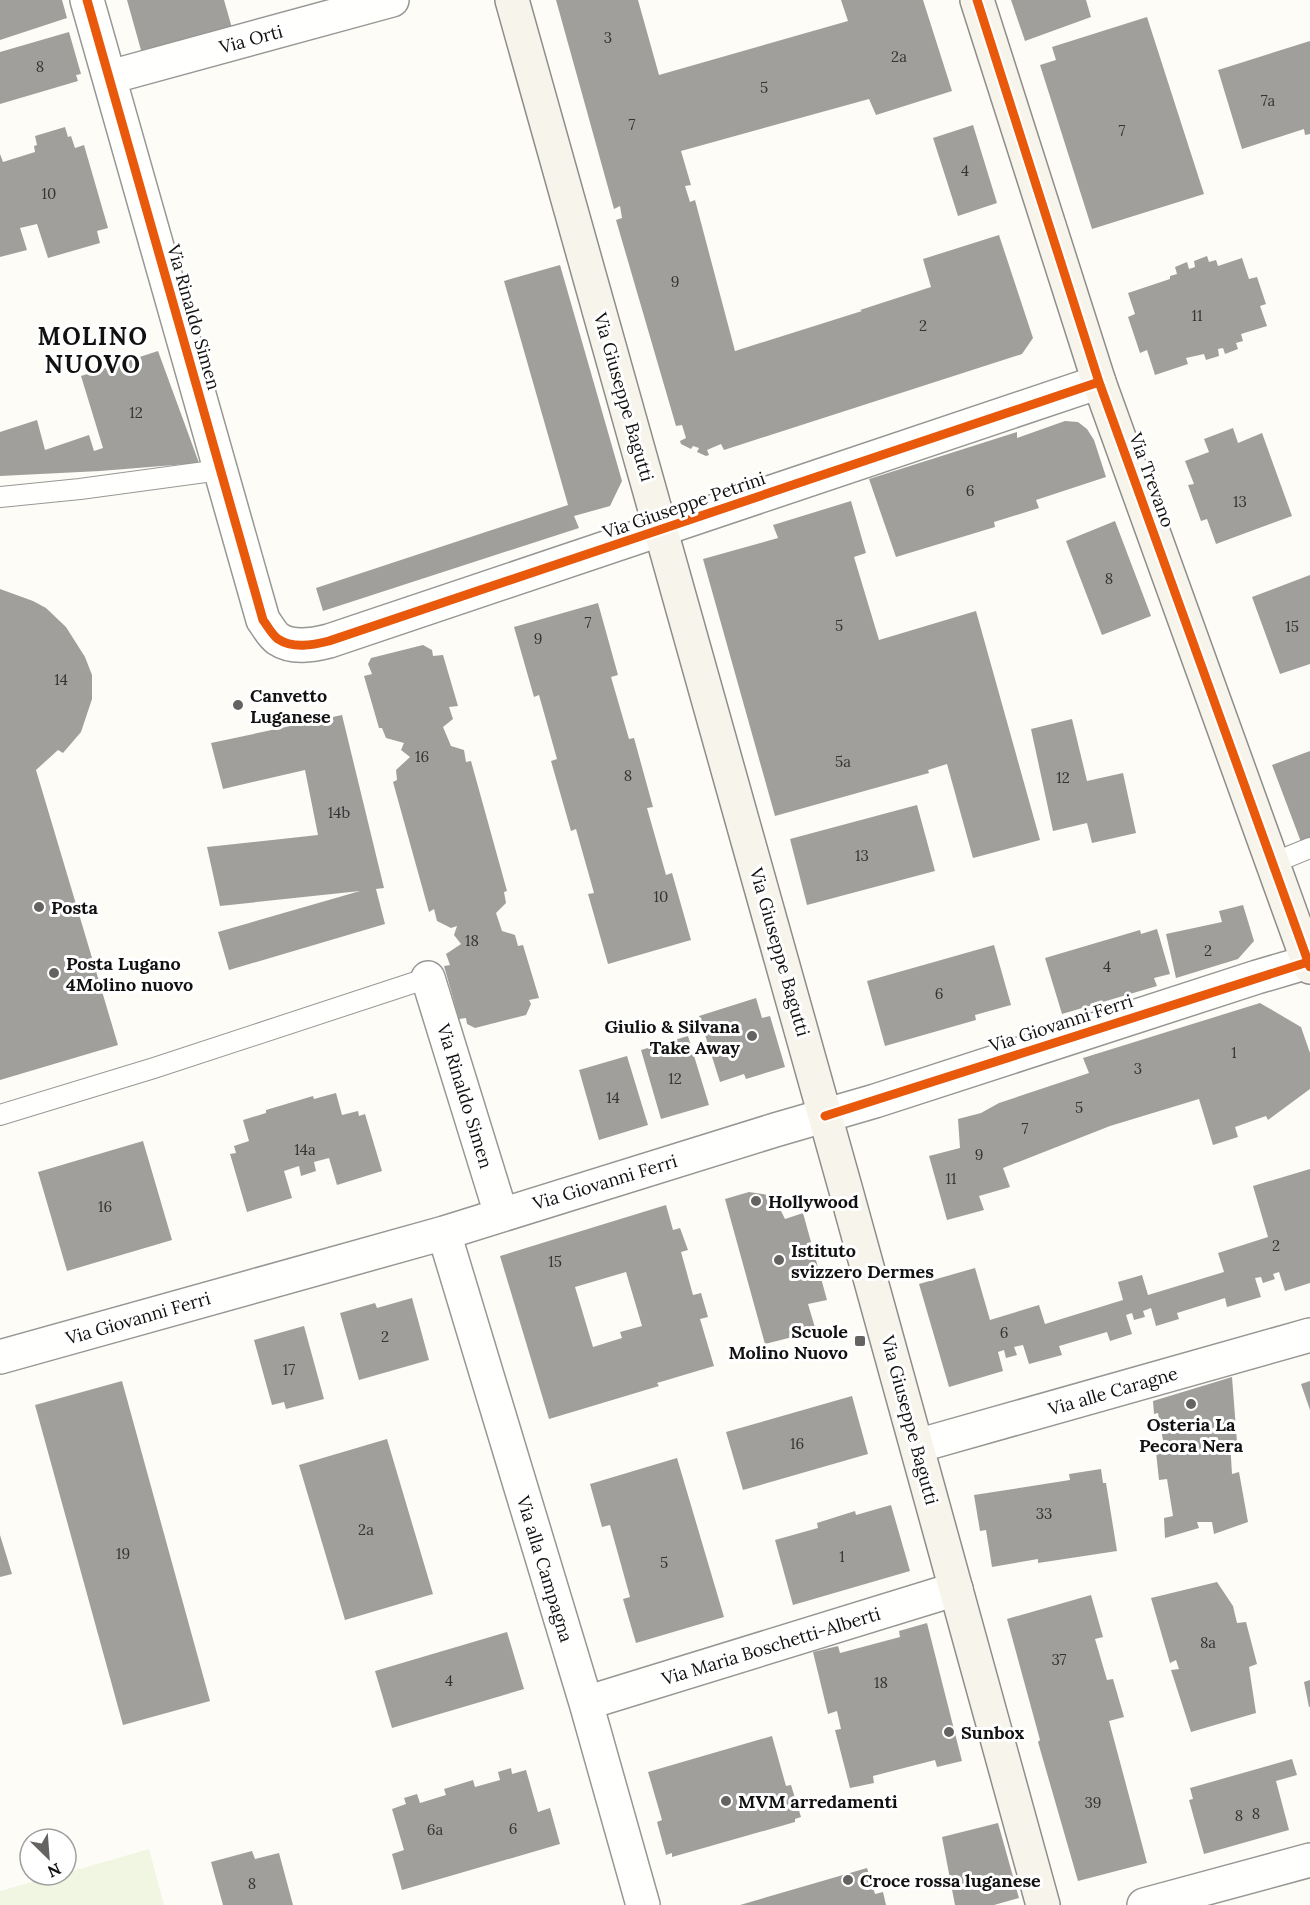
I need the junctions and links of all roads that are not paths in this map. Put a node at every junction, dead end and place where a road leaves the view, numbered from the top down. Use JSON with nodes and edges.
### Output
{"nodes":[{"id":1,"x":87,"y":0,"type":"edge"},
{"id":2,"x":392,"y":0,"type":"edge"},
{"id":3,"x":512,"y":0,"type":"edge"},
{"id":4,"x":977,"y":0,"type":"edge"},
{"id":5,"x":110,"y":77,"type":"junction"},
{"id":6,"x":1099,"y":382,"type":"junction"},
{"id":7,"x":220,"y":470,"type":"junction"},
{"id":8,"x":0,"y":497,"type":"edge"},
{"id":9,"x":660,"y":531,"type":"junction"},
{"id":10,"x":277,"y":639,"type":"joint"},
{"id":11,"x":1310,"y":848,"type":"edge"},
{"id":12,"x":1273,"y":863,"type":"junction"},
{"id":13,"x":1309,"y":964,"type":"edge"},
{"id":14,"x":428,"y":978,"type":"joint"},
{"id":15,"x":0,"y":1115,"type":"edge"},
{"id":16,"x":825,"y":1116,"type":"junction"},
{"id":17,"x":501,"y":1214,"type":"junction"},
{"id":18,"x":444,"y":1233,"type":"junction"},
{"id":19,"x":1310,"y":1335,"type":"edge"},
{"id":20,"x":0,"y":1357,"type":"edge"},
{"id":21,"x":917,"y":1446,"type":"junction"},
{"id":22,"x":956,"y":1589,"type":"junction"},
{"id":23,"x":586,"y":1703,"type":"junction"},
{"id":24,"x":1310,"y":1860,"type":"edge"},
{"id":25,"x":643,"y":1905,"type":"edge"},
{"id":26,"x":1043,"y":1905,"type":"edge"},
{"id":27,"x":1144,"y":1905,"type":"edge"}],
"edges":[{"from":1,"to":5,"type":"street","name":"Via Rinaldo Simen"},
{"from":2,"to":5,"type":"street","name":"Via Orti"},
{"from":3,"to":9,"type":"main road","name":"Via Giuseppe Bagutti"},
{"from":4,"to":6,"type":"main road","name":"Via Trevano"},
{"from":5,"to":7,"type":"street","name":"Via Rinaldo Simen"},
{"from":6,"to":9,"type":"street","name":"Via Giuseppe Petrini"},
{"from":6,"to":12,"type":"main road","name":"Via Trevano"},
{"from":7,"to":8,"type":"lane"},
{"from":7,"to":10,"type":"street","name":"Via Rinaldo Simen"},
{"from":9,"to":10,"type":"street","name":"Via Giuseppe Petrini"},
{"from":9,"to":16,"type":"main road","name":"Via Giuseppe Bagutti"},
{"from":11,"to":12,"type":"lane"},
{"from":12,"to":13,"type":"main road","name":"Via Trevano"},
{"from":13,"to":16,"type":"street","name":"Via Giovanni Ferri"},
{"from":14,"to":15,"type":"lane"},
{"from":14,"to":17,"type":"street","name":"Via Rinaldo Simen"},
{"from":16,"to":17,"type":"street","name":"Via Giovanni Ferri"},
{"from":16,"to":21,"type":"main road","name":"Via Giuseppe Bagutti"},
{"from":17,"to":18,"type":"street","name":"Via Giovanni Ferri"},
{"from":18,"to":20,"type":"street","name":"Via Giovanni Ferri"},
{"from":18,"to":23,"type":"street","name":"Via alla Campagna"},
{"from":19,"to":21,"type":"street","name":"Via alle Caragne"},
{"from":21,"to":22,"type":"main road","name":"Via Giuseppe Bagutti"},
{"from":22,"to":23,"type":"street","name":"Via Maria Boschetti-Alberti"},
{"from":22,"to":26,"type":"main road","name":"Via Giuseppe Bagutti"},
{"from":23,"to":25,"type":"street","name":"Via alla Campagna"},
{"from":24,"to":27,"type":"street"}]}
